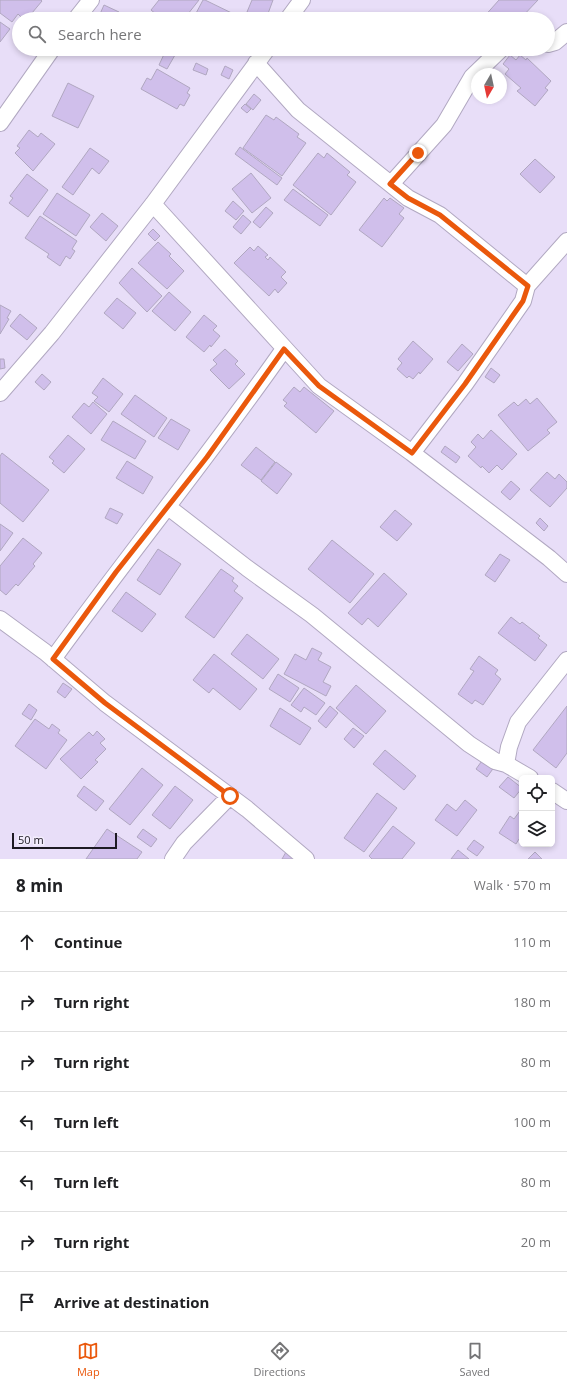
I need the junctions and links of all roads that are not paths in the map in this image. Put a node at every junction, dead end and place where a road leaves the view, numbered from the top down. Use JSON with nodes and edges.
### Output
{"nodes":[{"id":1,"x":91,"y":0,"type":"edge"},
{"id":2,"x":302,"y":0,"type":"edge"},
{"id":3,"x":82,"y":12,"type":"edge"},
{"id":4,"x":293,"y":12,"type":"edge"},
{"id":5,"x":567,"y":32,"type":"edge"},
{"id":6,"x":555,"y":42,"type":"edge"},
{"id":7,"x":47,"y":56,"type":"edge"},
{"id":8,"x":262,"y":56,"type":"edge"},
{"id":9,"x":494,"y":56,"type":"edge"},
{"id":10,"x":256,"y":63,"type":"junction"},
{"id":11,"x":0,"y":123,"type":"edge"},
{"id":12,"x":390,"y":184,"type":"junction"},
{"id":13,"x":153,"y":204,"type":"junction"},
{"id":14,"x":567,"y":241,"type":"edge"},
{"id":15,"x":528,"y":286,"type":"junction"},
{"id":16,"x":284,"y":349,"type":"junction"},
{"id":17,"x":0,"y":393,"type":"edge"},
{"id":18,"x":412,"y":453,"type":"junction"},
{"id":19,"x":168,"y":507,"type":"junction"},
{"id":20,"x":567,"y":574,"type":"edge"},
{"id":21,"x":0,"y":619,"type":"edge"},
{"id":22,"x":53,"y":659,"type":"junction"},
{"id":23,"x":567,"y":660,"type":"edge"},
{"id":24,"x":506,"y":764,"type":"junction"},
{"id":25,"x":525,"y":775,"type":"edge"},
{"id":26,"x":555,"y":793,"type":"edge"},
{"id":27,"x":230,"y":796,"type":"junction"},
{"id":28,"x":567,"y":801,"type":"edge"},
{"id":29,"x":173,"y":859,"type":"edge"},
{"id":30,"x":306,"y":859,"type":"edge"}],
"edges":[{"from":1,"to":3,"type":"street"},
{"from":2,"to":4,"type":"street"},
{"from":5,"to":6,"type":"street"},
{"from":7,"to":11,"type":"street"},
{"from":8,"to":10,"type":"street"},
{"from":9,"to":12,"type":"street"},
{"from":10,"to":12,"type":"street"},
{"from":10,"to":13,"type":"street"},
{"from":12,"to":15,"type":"street"},
{"from":13,"to":16,"type":"street"},
{"from":13,"to":17,"type":"street"},
{"from":14,"to":15,"type":"street"},
{"from":15,"to":18,"type":"street"},
{"from":16,"to":18,"type":"street"},
{"from":16,"to":19,"type":"street"},
{"from":18,"to":20,"type":"street"},
{"from":19,"to":22,"type":"street"},
{"from":19,"to":24,"type":"street"},
{"from":21,"to":22,"type":"street"},
{"from":22,"to":27,"type":"street"},
{"from":23,"to":24,"type":"street"},
{"from":24,"to":25,"type":"street"},
{"from":26,"to":28,"type":"street"},
{"from":27,"to":29,"type":"street"},
{"from":27,"to":30,"type":"street"}]}
